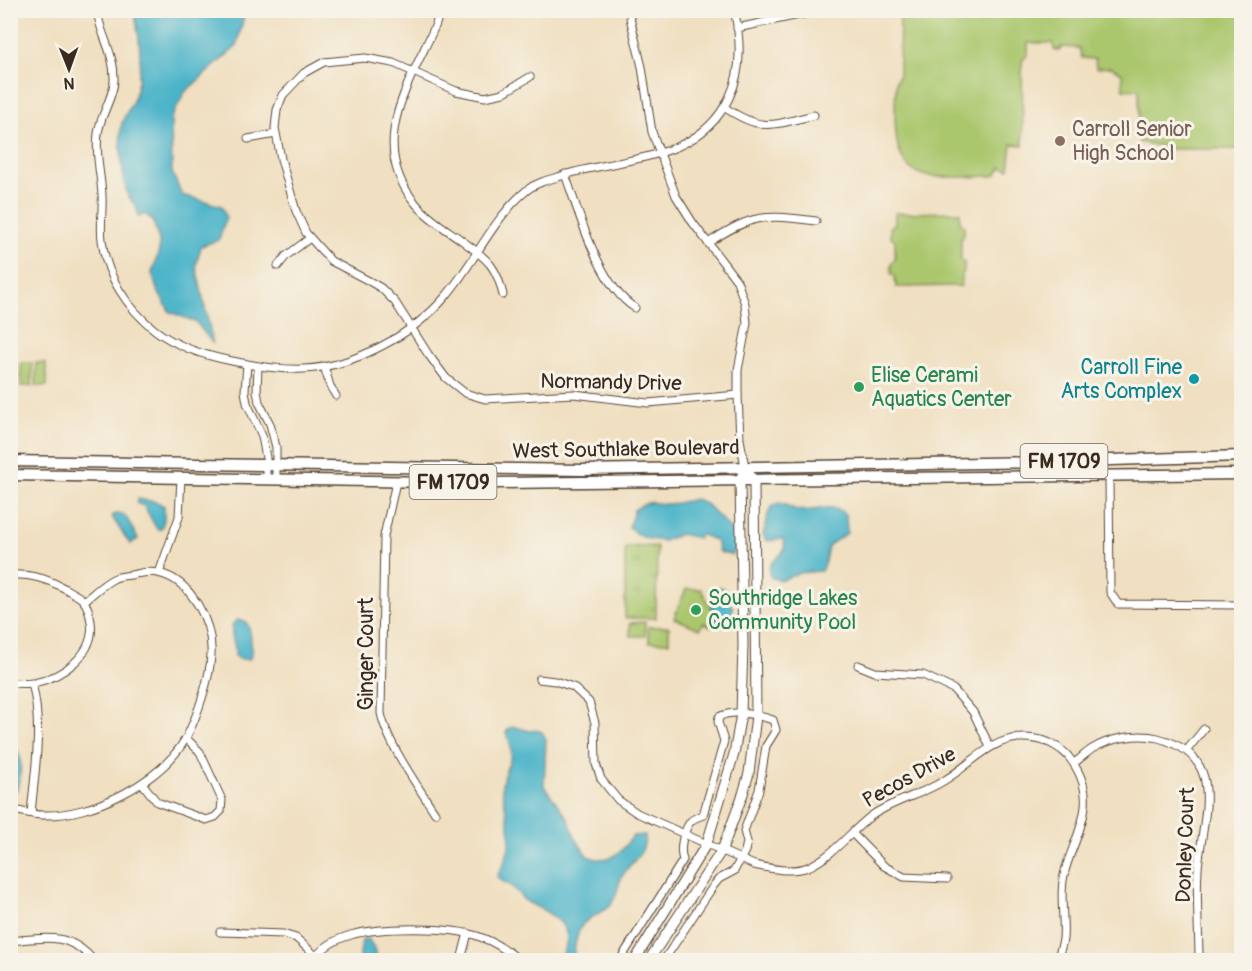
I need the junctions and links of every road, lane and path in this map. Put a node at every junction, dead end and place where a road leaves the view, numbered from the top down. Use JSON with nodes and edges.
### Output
{"nodes":[{"id":1,"x":97,"y":10,"type":"edge"},
{"id":2,"x":440,"y":10,"type":"edge"},
{"id":3,"x":734,"y":10,"type":"edge"},
{"id":4,"x":809,"y":13,"type":"dead end"},
{"id":5,"x":630,"y":18,"type":"dead end"},
{"id":6,"x":737,"y":28,"type":"junction"},
{"id":7,"x":415,"y":72,"type":"junction"},
{"id":8,"x":530,"y":77,"type":"dead end"},
{"id":9,"x":724,"y":108,"type":"junction"},
{"id":10,"x":814,"y":115,"type":"dead end"},
{"id":11,"x":276,"y":134,"type":"junction"},
{"id":12,"x":248,"y":139,"type":"dead end"},
{"id":13,"x":660,"y":154,"type":"junction"},
{"id":14,"x":565,"y":174,"type":"junction"},
{"id":15,"x":816,"y":221,"type":"dead end"},
{"id":16,"x":310,"y":238,"type":"junction"},
{"id":17,"x":708,"y":243,"type":"junction"},
{"id":18,"x":477,"y":252,"type":"junction"},
{"id":19,"x":278,"y":266,"type":"dead end"},
{"id":20,"x":503,"y":295,"type":"dead end"},
{"id":21,"x":635,"y":308,"type":"dead end"},
{"id":22,"x":412,"y":327,"type":"junction"},
{"id":23,"x":247,"y":364,"type":"junction"},
{"id":24,"x":258,"y":366,"type":"junction"},
{"id":25,"x":324,"y":366,"type":"junction"},
{"id":26,"x":738,"y":395,"type":"junction"},
{"id":27,"x":336,"y":396,"type":"dead end"},
{"id":28,"x":1242,"y":456,"type":"edge"},
{"id":29,"x":10,"y":461,"type":"edge"},
{"id":30,"x":271,"y":466,"type":"junction"},
{"id":31,"x":745,"y":467,"type":"junction"},
{"id":32,"x":1242,"y":474,"type":"edge"},
{"id":33,"x":10,"y":475,"type":"edge"},
{"id":34,"x":1110,"y":475,"type":"junction"},
{"id":35,"x":181,"y":478,"type":"junction"},
{"id":36,"x":271,"y":479,"type":"junction"},
{"id":37,"x":740,"y":481,"type":"junction"},
{"id":38,"x":754,"y":481,"type":"junction"},
{"id":39,"x":396,"y":482,"type":"junction"},
{"id":40,"x":159,"y":573,"type":"junction"},
{"id":41,"x":10,"y":576,"type":"edge"},
{"id":42,"x":84,"y":601,"type":"junction"},
{"id":43,"x":1242,"y":605,"type":"edge"},
{"id":44,"x":858,"y":665,"type":"dead end"},
{"id":45,"x":539,"y":679,"type":"dead end"},
{"id":46,"x":10,"y":683,"type":"edge"},
{"id":47,"x":32,"y":683,"type":"junction"},
{"id":48,"x":741,"y":714,"type":"junction"},
{"id":49,"x":756,"y":716,"type":"junction"},
{"id":50,"x":1204,"y":729,"type":"dead end"},
{"id":51,"x":186,"y":738,"type":"junction"},
{"id":52,"x":990,"y":747,"type":"junction"},
{"id":53,"x":1187,"y":750,"type":"junction"},
{"id":54,"x":1074,"y":763,"type":"junction"},
{"id":55,"x":142,"y":783,"type":"junction"},
{"id":56,"x":10,"y":810,"type":"edge"},
{"id":57,"x":31,"y":813,"type":"junction"},
{"id":58,"x":435,"y":813,"type":"dead end"},
{"id":59,"x":852,"y":833,"type":"junction"},
{"id":60,"x":685,"y":834,"type":"junction"},
{"id":61,"x":707,"y":843,"type":"junction"},
{"id":62,"x":722,"y":850,"type":"junction"},
{"id":63,"x":741,"y":859,"type":"junction"},
{"id":64,"x":947,"y":879,"type":"dead end"},
{"id":65,"x":220,"y":932,"type":"dead end"},
{"id":66,"x":468,"y":933,"type":"junction"},
{"id":67,"x":10,"y":941,"type":"edge"},
{"id":68,"x":314,"y":958,"type":"edge"},
{"id":69,"x":93,"y":960,"type":"edge"},
{"id":70,"x":461,"y":960,"type":"edge"},
{"id":71,"x":520,"y":960,"type":"edge"},
{"id":72,"x":620,"y":960,"type":"edge"},
{"id":73,"x":635,"y":960,"type":"edge"},
{"id":74,"x":650,"y":960,"type":"edge"},
{"id":75,"x":664,"y":960,"type":"edge"},
{"id":76,"x":1057,"y":960,"type":"edge"},
{"id":77,"x":1200,"y":960,"type":"edge"}],
"edges":[{"from":1,"to":23,"type":"street"},
{"from":2,"to":7,"type":"street"},
{"from":3,"to":6,"type":"street"},
{"from":4,"to":6,"type":"street"},
{"from":5,"to":13,"type":"street"},
{"from":6,"to":9,"type":"street"},
{"from":7,"to":8,"type":"street","name":"Normandy Drive"},
{"from":7,"to":11,"type":"street","name":"Normandy Drive"},
{"from":7,"to":18,"type":"street"},
{"from":9,"to":10,"type":"street"},
{"from":9,"to":13,"type":"street"},
{"from":11,"to":12,"type":"street"},
{"from":11,"to":16,"type":"street","name":"Normandy Drive"},
{"from":13,"to":14,"type":"street"},
{"from":13,"to":17,"type":"street"},
{"from":14,"to":18,"type":"street"},
{"from":14,"to":21,"type":"street"},
{"from":15,"to":17,"type":"street"},
{"from":16,"to":19,"type":"street"},
{"from":16,"to":22,"type":"street","name":"Normandy Drive"},
{"from":17,"to":26,"type":"street"},
{"from":18,"to":20,"type":"street"},
{"from":18,"to":22,"type":"street"},
{"from":22,"to":25,"type":"street"},
{"from":22,"to":26,"type":"street","name":"Normandy Drive"},
{"from":23,"to":24,"type":"street"},
{"from":23,"to":30,"type":"street"},
{"from":24,"to":25,"type":"street"},
{"from":24,"to":30,"type":"street"},
{"from":25,"to":27,"type":"street"},
{"from":26,"to":31,"type":"street"},
{"from":28,"to":31,"type":"main road","name":"West Southlake Boulevard","number":"FM 1709"},
{"from":29,"to":30,"type":"main road","name":"West Southlake Boulevard","number":"FM 1709"},
{"from":30,"to":31,"type":"main road","name":"West Southlake Boulevard","number":"FM 1709"},
{"from":30,"to":36,"type":"street"},
{"from":30,"to":36,"type":"street"},
{"from":31,"to":37,"type":"street"},
{"from":31,"to":38,"type":"street"},
{"from":32,"to":34,"type":"main road","name":"West Southlake Boulevard","number":"FM 1709"},
{"from":33,"to":35,"type":"main road","name":"West Southlake Boulevard","number":"FM 1709"},
{"from":34,"to":38,"type":"main road","name":"West Southlake Boulevard","number":"FM 1709"},
{"from":34,"to":43,"type":"street"},
{"from":35,"to":36,"type":"main road","name":"West Southlake Boulevard","number":"FM 1709"},
{"from":35,"to":40,"type":"street"},
{"from":36,"to":39,"type":"main road","name":"West Southlake Boulevard","number":"FM 1709"},
{"from":37,"to":38,"type":"main road","name":"West Southlake Boulevard","number":"FM 1709"},
{"from":37,"to":39,"type":"main road","name":"West Southlake Boulevard","number":"FM 1709"},
{"from":37,"to":48,"type":"street"},
{"from":38,"to":49,"type":"street"},
{"from":39,"to":58,"type":"street","name":"Ginger Court"},
{"from":40,"to":42,"type":"street"},
{"from":40,"to":51,"type":"street"},
{"from":41,"to":42,"type":"street"},
{"from":42,"to":47,"type":"street"},
{"from":44,"to":52,"type":"street"},
{"from":45,"to":60,"type":"street","name":"Pecos Drive"},
{"from":46,"to":47,"type":"street"},
{"from":47,"to":57,"type":"street"},
{"from":48,"to":49,"type":"street"},
{"from":48,"to":60,"type":"street"},
{"from":48,"to":61,"type":"street"},
{"from":49,"to":62,"type":"street"},
{"from":49,"to":63,"type":"street"},
{"from":50,"to":53,"type":"street"},
{"from":51,"to":55,"type":"street"},
{"from":51,"to":55,"type":"street"},
{"from":52,"to":54,"type":"street","name":"Pecos Drive"},
{"from":52,"to":59,"type":"street","name":"Pecos Drive"},
{"from":53,"to":54,"type":"street"},
{"from":53,"to":77,"type":"street","name":"Donley Court"},
{"from":54,"to":76,"type":"street"},
{"from":55,"to":57,"type":"street"},
{"from":56,"to":57,"type":"street"},
{"from":59,"to":63,"type":"street","name":"Pecos Drive"},
{"from":59,"to":64,"type":"street"},
{"from":60,"to":61,"type":"street","name":"Pecos Drive"},
{"from":60,"to":72,"type":"street"},
{"from":61,"to":62,"type":"street","name":"Pecos Drive"},
{"from":61,"to":73,"type":"street"},
{"from":62,"to":63,"type":"street","name":"Pecos Drive"},
{"from":62,"to":74,"type":"street"},
{"from":63,"to":75,"type":"street"},
{"from":65,"to":68,"type":"street"},
{"from":66,"to":68,"type":"street"},
{"from":66,"to":70,"type":"street"},
{"from":66,"to":71,"type":"street"},
{"from":67,"to":69,"type":"street"}]}
